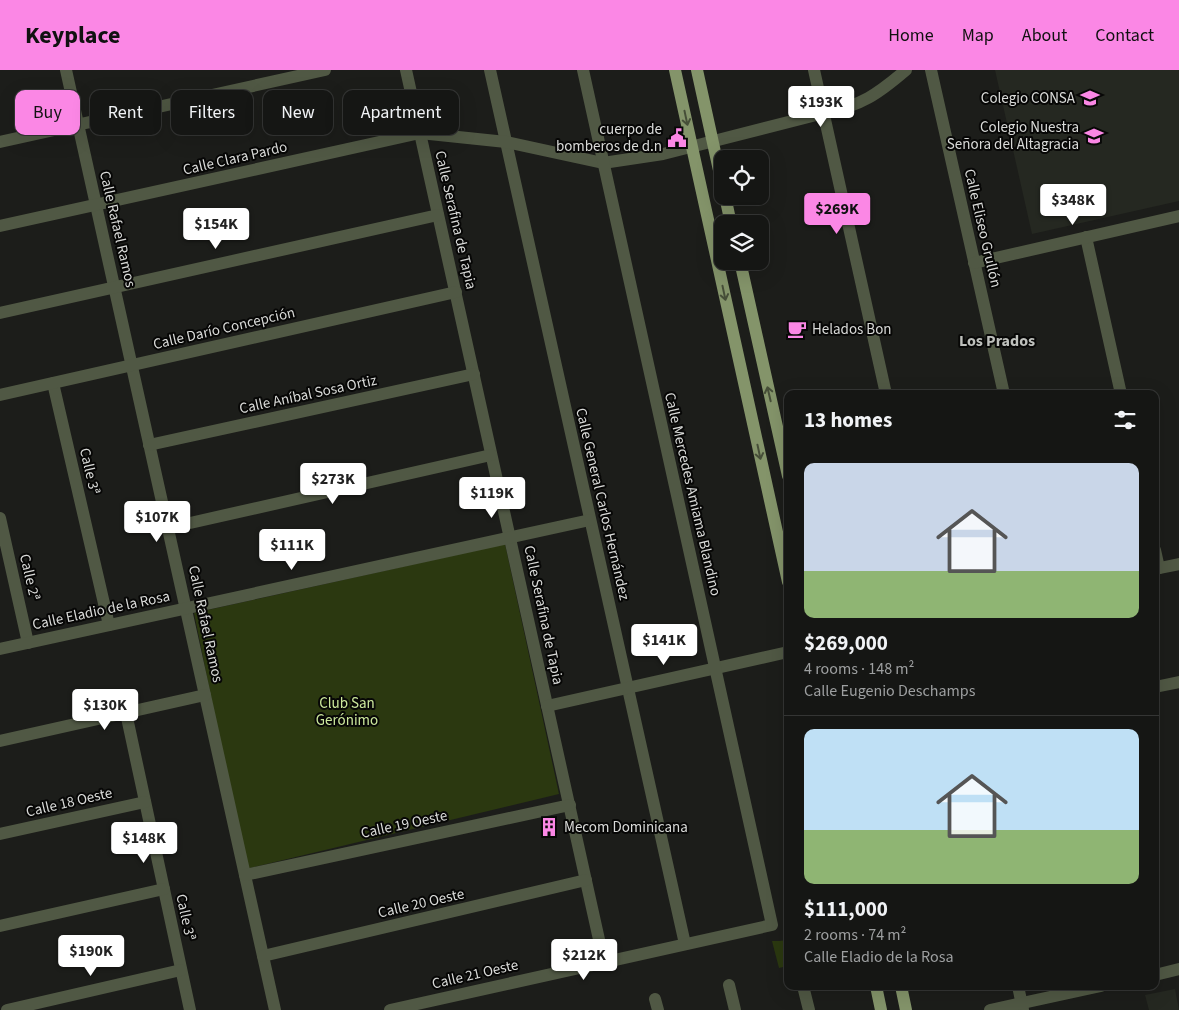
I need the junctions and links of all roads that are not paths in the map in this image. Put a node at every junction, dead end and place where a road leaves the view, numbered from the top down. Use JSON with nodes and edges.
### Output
{"nodes":[{"id":1,"x":66,"y":70,"type":"edge"},
{"id":2,"x":325,"y":70,"type":"edge"},
{"id":3,"x":406,"y":70,"type":"edge"},
{"id":4,"x":490,"y":70,"type":"edge"},
{"id":5,"x":583,"y":70,"type":"edge"},
{"id":6,"x":675,"y":70,"type":"edge"},
{"id":7,"x":697,"y":70,"type":"edge"},
{"id":8,"x":814,"y":70,"type":"edge"},
{"id":9,"x":906,"y":70,"type":"edge"},
{"id":10,"x":931,"y":70,"type":"edge"},
{"id":11,"x":70,"y":90,"type":"edge"},
{"id":12,"x":410,"y":90,"type":"edge"},
{"id":13,"x":824,"y":113,"type":"junction"},
{"id":14,"x":80,"y":126,"type":"edge"},
{"id":15,"x":34,"y":135,"type":"edge"},
{"id":16,"x":80,"y":135,"type":"edge"},
{"id":17,"x":411,"y":135,"type":"edge"},
{"id":18,"x":420,"y":135,"type":"edge"},
{"id":19,"x":439,"y":135,"type":"edge"},
{"id":20,"x":0,"y":142,"type":"edge"},
{"id":21,"x":506,"y":142,"type":"junction"},
{"id":22,"x":713,"y":142,"type":"junction"},
{"id":23,"x":692,"y":146,"type":"junction"},
{"id":24,"x":715,"y":150,"type":"edge"},
{"id":25,"x":603,"y":163,"type":"junction"},
{"id":26,"x":96,"y":206,"type":"junction"},
{"id":27,"x":438,"y":215,"type":"junction"},
{"id":28,"x":1179,"y":216,"type":"edge"},
{"id":29,"x":0,"y":226,"type":"edge"},
{"id":30,"x":1086,"y":237,"type":"junction"},
{"id":31,"x":974,"y":263,"type":"junction"},
{"id":32,"x":742,"y":270,"type":"edge"},
{"id":33,"x":114,"y":287,"type":"junction"},
{"id":34,"x":456,"y":292,"type":"junction"},
{"id":35,"x":0,"y":313,"type":"edge"},
{"id":36,"x":132,"y":365,"type":"junction"},
{"id":37,"x":474,"y":374,"type":"junction"},
{"id":38,"x":53,"y":383,"type":"junction"},
{"id":39,"x":885,"y":390,"type":"edge"},
{"id":40,"x":1003,"y":390,"type":"edge"},
{"id":41,"x":1120,"y":390,"type":"edge"},
{"id":42,"x":0,"y":395,"type":"edge"},
{"id":43,"x":149,"y":446,"type":"junction"},
{"id":44,"x":492,"y":454,"type":"junction"},
{"id":45,"x":784,"y":458,"type":"edge"},
{"id":46,"x":0,"y":518,"type":"edge"},
{"id":47,"x":590,"y":520,"type":"junction"},
{"id":48,"x":168,"y":528,"type":"junction"},
{"id":49,"x":510,"y":538,"type":"junction"},
{"id":50,"x":784,"y":564,"type":"edge"},
{"id":51,"x":1179,"y":564,"type":"edge"},
{"id":52,"x":1159,"y":569,"type":"edge"},
{"id":53,"x":186,"y":608,"type":"junction"},
{"id":54,"x":109,"y":625,"type":"junction"},
{"id":55,"x":28,"y":643,"type":"junction"},
{"id":56,"x":0,"y":649,"type":"edge"},
{"id":57,"x":784,"y":653,"type":"edge"},
{"id":58,"x":715,"y":669,"type":"junction"},
{"id":59,"x":1179,"y":682,"type":"edge"},
{"id":60,"x":1159,"y":686,"type":"edge"},
{"id":61,"x":627,"y":688,"type":"junction"},
{"id":62,"x":205,"y":695,"type":"junction"},
{"id":63,"x":547,"y":706,"type":"junction"},
{"id":64,"x":126,"y":713,"type":"junction"},
{"id":65,"x":0,"y":741,"type":"edge"},
{"id":66,"x":145,"y":802,"type":"junction"},
{"id":67,"x":570,"y":805,"type":"junction"},
{"id":68,"x":0,"y":834,"type":"edge"},
{"id":69,"x":245,"y":875,"type":"junction"},
{"id":70,"x":586,"y":880,"type":"junction"},
{"id":71,"x":164,"y":889,"type":"junction"},
{"id":72,"x":772,"y":925,"type":"joint"},
{"id":73,"x":0,"y":926,"type":"edge"},
{"id":74,"x":685,"y":944,"type":"junction"},
{"id":75,"x":263,"y":956,"type":"junction"},
{"id":76,"x":604,"y":962,"type":"junction"},
{"id":77,"x":1179,"y":969,"type":"edge"},
{"id":78,"x":181,"y":970,"type":"junction"},
{"id":79,"x":1159,"y":974,"type":"edge"},
{"id":80,"x":729,"y":985,"type":"dead end"},
{"id":81,"x":804,"y":990,"type":"edge"},
{"id":82,"x":877,"y":990,"type":"edge"},
{"id":83,"x":902,"y":990,"type":"edge"},
{"id":84,"x":1019,"y":990,"type":"edge"},
{"id":85,"x":1085,"y":990,"type":"edge"},
{"id":86,"x":1022,"y":1006,"type":"edge"},
{"id":87,"x":6,"y":1010,"type":"edge"},
{"id":88,"x":190,"y":1010,"type":"edge"},
{"id":89,"x":275,"y":1010,"type":"edge"},
{"id":90,"x":390,"y":1010,"type":"edge"},
{"id":91,"x":735,"y":1010,"type":"edge"},
{"id":92,"x":809,"y":1010,"type":"edge"},
{"id":93,"x":881,"y":1010,"type":"edge"},
{"id":94,"x":906,"y":1010,"type":"edge"},
{"id":95,"x":990,"y":1010,"type":"edge"}],
"edges":[{"from":1,"to":11,"type":"street","name":"Calle Rafael Ramos"},
{"from":2,"to":14,"type":"street"},
{"from":3,"to":12,"type":"street","name":"Calle Serafina de Tapia"},
{"from":4,"to":21,"type":"street","name":"Calle General Carlos Hernández"},
{"from":5,"to":25,"type":"street","name":"Calle Mercedes Amiama Blandino"},
{"from":6,"to":23,"type":"main road","one_way":true},
{"from":7,"to":22,"type":"main road"},
{"from":8,"to":13,"type":"street"},
{"from":9,"to":13,"type":"street","name":"Calle Clara Pardo"},
{"from":10,"to":31,"type":"street","name":"Calle Eliseo Grullón"},
{"from":13,"to":22,"type":"street","name":"Calle Clara Pardo"},
{"from":13,"to":39,"type":"street"},
{"from":15,"to":20,"type":"street"},
{"from":16,"to":26,"type":"street","name":"Calle Rafael Ramos"},
{"from":17,"to":26,"type":"street","name":"Calle Clara Pardo"},
{"from":18,"to":27,"type":"street","name":"Calle Serafina de Tapia"},
{"from":19,"to":21,"type":"street","name":"Calle Clara Pardo"},
{"from":21,"to":25,"type":"street","name":"Calle Clara Pardo"},
{"from":21,"to":47,"type":"street","name":"Calle General Carlos Hernández"},
{"from":22,"to":23,"type":"street","name":"Calle Clara Pardo"},
{"from":22,"to":24,"type":"main road"},
{"from":23,"to":25,"type":"street","name":"Calle Clara Pardo"},
{"from":23,"to":50,"type":"main road","one_way":true},
{"from":25,"to":58,"type":"street","name":"Calle Mercedes Amiama Blandino"},
{"from":26,"to":29,"type":"street","name":"Calle Clara Pardo"},
{"from":26,"to":33,"type":"street","name":"Calle Rafael Ramos"},
{"from":27,"to":33,"type":"street"},
{"from":27,"to":34,"type":"street","name":"Calle Serafina de Tapia"},
{"from":28,"to":30,"type":"street"},
{"from":30,"to":31,"type":"street"},
{"from":30,"to":41,"type":"street"},
{"from":31,"to":40,"type":"street","name":"Calle Eliseo Grullón"},
{"from":45,"to":32,"type":"main road","one_way":true},
{"from":33,"to":35,"type":"street"},
{"from":33,"to":36,"type":"street","name":"Calle Rafael Ramos"},
{"from":34,"to":36,"type":"street","name":"Calle Darío Concepción"},
{"from":34,"to":37,"type":"street","name":"Calle Serafina de Tapia"},
{"from":36,"to":38,"type":"street","name":"Calle Darío Concepción"},
{"from":36,"to":43,"type":"street","name":"Calle Rafael Ramos"},
{"from":37,"to":43,"type":"street","name":"Calle Aníbal Sosa Ortiz"},
{"from":37,"to":44,"type":"street","name":"Calle Serafina de Tapia"},
{"from":38,"to":42,"type":"street","name":"Calle Darío Concepción"},
{"from":38,"to":54,"type":"street","name":"Calle 3ª"},
{"from":43,"to":48,"type":"street","name":"Calle Rafael Ramos"},
{"from":44,"to":48,"type":"street"},
{"from":44,"to":49,"type":"street","name":"Calle Serafina de Tapia"},
{"from":46,"to":55,"type":"street","name":"Calle 2ª"},
{"from":47,"to":49,"type":"street","name":"Calle Eladio de la Rosa"},
{"from":47,"to":61,"type":"street","name":"Calle General Carlos Hernández"},
{"from":48,"to":53,"type":"street","name":"Calle Rafael Ramos"},
{"from":49,"to":53,"type":"street","name":"Calle Eladio de la Rosa"},
{"from":49,"to":63,"type":"street","name":"Calle Serafina de Tapia"},
{"from":51,"to":52,"type":"street"},
{"from":53,"to":54,"type":"street","name":"Calle Eladio de la Rosa"},
{"from":53,"to":62,"type":"street","name":"Calle Rafael Ramos"},
{"from":54,"to":55,"type":"street","name":"Calle Eladio de la Rosa"},
{"from":55,"to":56,"type":"street","name":"Calle Eladio de la Rosa"},
{"from":57,"to":58,"type":"street"},
{"from":58,"to":61,"type":"street"},
{"from":58,"to":72,"type":"street","name":"Calle Mercedes Amiama Blandino"},
{"from":59,"to":60,"type":"street"},
{"from":61,"to":63,"type":"street"},
{"from":61,"to":74,"type":"street","name":"Calle General Carlos Hernández"},
{"from":62,"to":64,"type":"street"},
{"from":62,"to":69,"type":"street","name":"Calle Rafael Ramos"},
{"from":63,"to":67,"type":"street","name":"Calle Serafina de Tapia"},
{"from":64,"to":65,"type":"street"},
{"from":64,"to":66,"type":"street","name":"Calle 3ª"},
{"from":66,"to":68,"type":"street","name":"Calle 18 Oeste"},
{"from":66,"to":71,"type":"street","name":"Calle 3ª"},
{"from":67,"to":69,"type":"street","name":"Calle 19 Oeste"},
{"from":67,"to":70,"type":"street","name":"Calle Serafina de Tapia"},
{"from":69,"to":75,"type":"street","name":"Calle Rafael Ramos"},
{"from":70,"to":75,"type":"street","name":"Calle 20 Oeste"},
{"from":70,"to":76,"type":"street","name":"Calle Serafina de Tapia"},
{"from":71,"to":73,"type":"street"},
{"from":71,"to":78,"type":"street","name":"Calle 3ª"},
{"from":72,"to":74,"type":"street","name":"Calle 21 Oeste"},
{"from":74,"to":76,"type":"street","name":"Calle 21 Oeste"},
{"from":75,"to":89,"type":"street","name":"Calle Rafael Ramos"},
{"from":76,"to":90,"type":"street","name":"Calle 21 Oeste"},
{"from":77,"to":79,"type":"street"},
{"from":78,"to":87,"type":"street"},
{"from":78,"to":88,"type":"street","name":"Calle 3ª"},
{"from":80,"to":91,"type":"street"},
{"from":81,"to":92,"type":"street"},
{"from":82,"to":93,"type":"main road"},
{"from":83,"to":94,"type":"main road"},
{"from":84,"to":86,"type":"street"},
{"from":85,"to":86,"type":"street"},
{"from":86,"to":95,"type":"street"}]}
